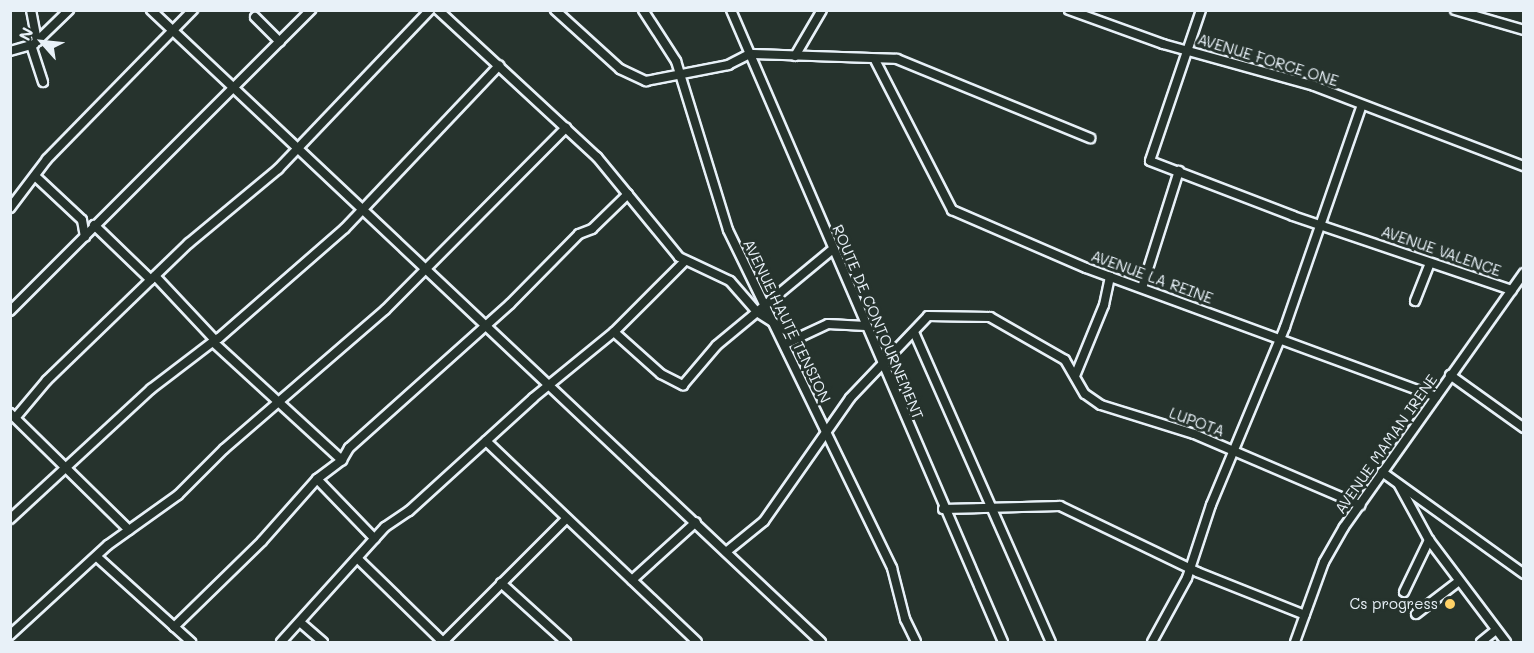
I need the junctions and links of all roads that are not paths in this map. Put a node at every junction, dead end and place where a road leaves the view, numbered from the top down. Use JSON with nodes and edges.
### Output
{"nodes":[{"id":1,"x":31,"y":10,"type":"edge"},
{"id":2,"x":69,"y":10,"type":"edge"},
{"id":3,"x":151,"y":10,"type":"edge"},
{"id":4,"x":193,"y":10,"type":"edge"},
{"id":5,"x":311,"y":10,"type":"edge"},
{"id":6,"x":430,"y":10,"type":"edge"},
{"id":7,"x":438,"y":10,"type":"edge"},
{"id":8,"x":555,"y":10,"type":"edge"},
{"id":9,"x":643,"y":10,"type":"edge"},
{"id":10,"x":731,"y":10,"type":"edge"},
{"id":11,"x":822,"y":10,"type":"edge"},
{"id":12,"x":1069,"y":10,"type":"edge"},
{"id":13,"x":1201,"y":10,"type":"edge"},
{"id":14,"x":1455,"y":10,"type":"edge"},
{"id":15,"x":255,"y":17,"type":"dead end"},
{"id":16,"x":172,"y":30,"type":"junction"},
{"id":17,"x":1524,"y":30,"type":"edge"},
{"id":18,"x":280,"y":42,"type":"junction"},
{"id":19,"x":34,"y":43,"type":"junction"},
{"id":20,"x":1187,"y":49,"type":"junction"},
{"id":21,"x":10,"y":51,"type":"edge"},
{"id":22,"x":750,"y":54,"type":"junction"},
{"id":23,"x":795,"y":56,"type":"junction"},
{"id":24,"x":874,"y":60,"type":"junction"},
{"id":25,"x":499,"y":66,"type":"junction"},
{"id":26,"x":680,"y":76,"type":"junction"},
{"id":27,"x":43,"y":81,"type":"dead end"},
{"id":28,"x":234,"y":88,"type":"junction"},
{"id":29,"x":1361,"y":107,"type":"junction"},
{"id":30,"x":566,"y":128,"type":"junction"},
{"id":31,"x":1090,"y":138,"type":"dead end"},
{"id":32,"x":296,"y":148,"type":"junction"},
{"id":33,"x":1524,"y":166,"type":"edge"},
{"id":34,"x":1179,"y":171,"type":"junction"},
{"id":35,"x":35,"y":176,"type":"junction"},
{"id":36,"x":628,"y":194,"type":"junction"},
{"id":37,"x":10,"y":208,"type":"edge"},
{"id":38,"x":362,"y":211,"type":"junction"},
{"id":39,"x":82,"y":220,"type":"junction"},
{"id":40,"x":95,"y":224,"type":"junction"},
{"id":41,"x":1321,"y":225,"type":"junction"},
{"id":42,"x":85,"y":237,"type":"junction"},
{"id":43,"x":833,"y":249,"type":"junction"},
{"id":44,"x":685,"y":261,"type":"junction"},
{"id":45,"x":1430,"y":263,"type":"junction"},
{"id":46,"x":424,"y":270,"type":"junction"},
{"id":47,"x":1524,"y":273,"type":"edge"},
{"id":48,"x":1110,"y":277,"type":"junction"},
{"id":49,"x":153,"y":278,"type":"junction"},
{"id":50,"x":1142,"y":288,"type":"junction"},
{"id":51,"x":1512,"y":290,"type":"junction"},
{"id":52,"x":1415,"y":301,"type":"dead end"},
{"id":53,"x":765,"y":305,"type":"junction"},
{"id":54,"x":10,"y":311,"type":"edge"},
{"id":55,"x":757,"y":312,"type":"junction"},
{"id":56,"x":775,"y":323,"type":"junction"},
{"id":57,"x":866,"y":326,"type":"junction"},
{"id":58,"x":485,"y":327,"type":"junction"},
{"id":59,"x":614,"y":332,"type":"junction"},
{"id":60,"x":914,"y":332,"type":"junction"},
{"id":61,"x":798,"y":338,"type":"junction"},
{"id":62,"x":1280,"y":338,"type":"junction"},
{"id":63,"x":214,"y":341,"type":"junction"},
{"id":64,"x":785,"y":344,"type":"junction"},
{"id":65,"x":882,"y":363,"type":"junction"},
{"id":66,"x":1450,"y":375,"type":"junction"},
{"id":67,"x":1075,"y":376,"type":"junction"},
{"id":68,"x":547,"y":388,"type":"junction"},
{"id":69,"x":1436,"y":397,"type":"junction"},
{"id":70,"x":279,"y":403,"type":"junction"},
{"id":71,"x":13,"y":415,"type":"edge"},
{"id":72,"x":1524,"y":428,"type":"edge"},
{"id":73,"x":827,"y":436,"type":"junction"},
{"id":74,"x":486,"y":441,"type":"junction"},
{"id":75,"x":1236,"y":450,"type":"junction"},
{"id":76,"x":342,"y":460,"type":"junction"},
{"id":77,"x":67,"y":466,"type":"junction"},
{"id":78,"x":1382,"y":472,"type":"junction"},
{"id":79,"x":316,"y":479,"type":"junction"},
{"id":80,"x":1399,"y":485,"type":"junction"},
{"id":81,"x":991,"y":505,"type":"junction"},
{"id":82,"x":1360,"y":506,"type":"junction"},
{"id":83,"x":943,"y":509,"type":"junction"},
{"id":84,"x":10,"y":519,"type":"edge"},
{"id":85,"x":566,"y":519,"type":"junction"},
{"id":86,"x":696,"y":522,"type":"junction"},
{"id":87,"x":129,"y":530,"type":"junction"},
{"id":88,"x":375,"y":539,"type":"junction"},
{"id":89,"x":1429,"y":540,"type":"junction"},
{"id":90,"x":726,"y":552,"type":"junction"},
{"id":91,"x":97,"y":556,"type":"junction"},
{"id":92,"x":357,"y":558,"type":"junction"},
{"id":93,"x":1190,"y":568,"type":"junction"},
{"id":94,"x":1524,"y":574,"type":"edge"},
{"id":95,"x":632,"y":580,"type":"junction"},
{"id":96,"x":1459,"y":580,"type":"junction"},
{"id":97,"x":501,"y":582,"type":"junction"},
{"id":98,"x":1404,"y":592,"type":"dead end"},
{"id":99,"x":1416,"y":614,"type":"dead end"},
{"id":100,"x":1305,"y":615,"type":"junction"},
{"id":101,"x":301,"y":623,"type":"junction"},
{"id":102,"x":174,"y":627,"type":"junction"},
{"id":103,"x":1496,"y":630,"type":"junction"},
{"id":104,"x":10,"y":635,"type":"edge"},
{"id":105,"x":191,"y":642,"type":"edge"},
{"id":106,"x":281,"y":642,"type":"edge"},
{"id":107,"x":323,"y":642,"type":"edge"},
{"id":108,"x":443,"y":642,"type":"edge"},
{"id":109,"x":566,"y":642,"type":"edge"},
{"id":110,"x":697,"y":642,"type":"edge"},
{"id":111,"x":821,"y":642,"type":"edge"},
{"id":112,"x":916,"y":642,"type":"edge"},
{"id":113,"x":1004,"y":642,"type":"edge"},
{"id":114,"x":1052,"y":642,"type":"edge"},
{"id":115,"x":1152,"y":642,"type":"edge"},
{"id":116,"x":1295,"y":642,"type":"edge"},
{"id":117,"x":1481,"y":642,"type":"edge"},
{"id":118,"x":1506,"y":642,"type":"edge"}],
"edges":[{"from":1,"to":19,"type":"street"},
{"from":2,"to":19,"type":"street"},
{"from":3,"to":16,"type":"street"},
{"from":4,"to":16,"type":"street"},
{"from":5,"to":18,"type":"street"},
{"from":6,"to":32,"type":"street"},
{"from":7,"to":25,"type":"street"},
{"from":8,"to":26,"type":"street"},
{"from":9,"to":26,"type":"street","name":"AVENUE HAUTE TENSION"},
{"from":10,"to":22,"type":"street","name":"ROUTE DE CONTOURNEMENT"},
{"from":11,"to":23,"type":"street"},
{"from":12,"to":20,"type":"street","name":"AVENUE FORCE ONE"},
{"from":13,"to":20,"type":"street"},
{"from":14,"to":17,"type":"street"},
{"from":15,"to":18,"type":"street"},
{"from":16,"to":28,"type":"street"},
{"from":16,"to":35,"type":"street"},
{"from":18,"to":28,"type":"street"},
{"from":19,"to":21,"type":"street"},
{"from":19,"to":27,"type":"street"},
{"from":20,"to":29,"type":"street","name":"AVENUE FORCE ONE"},
{"from":20,"to":34,"type":"street","name":"AVENUE VALENCE"},
{"from":22,"to":23,"type":"street"},
{"from":22,"to":26,"type":"street"},
{"from":22,"to":43,"type":"street","name":"ROUTE DE CONTOURNEMENT"},
{"from":23,"to":24,"type":"street"},
{"from":24,"to":31,"type":"street"},
{"from":24,"to":48,"type":"street","name":"AVENUE LA REINE"},
{"from":25,"to":30,"type":"street"},
{"from":25,"to":38,"type":"street"},
{"from":26,"to":53,"type":"street","name":"AVENUE HAUTE TENSION"},
{"from":28,"to":32,"type":"street"},
{"from":28,"to":40,"type":"street"},
{"from":29,"to":33,"type":"street","name":"AVENUE FORCE ONE"},
{"from":29,"to":41,"type":"street"},
{"from":30,"to":36,"type":"street"},
{"from":30,"to":46,"type":"street"},
{"from":32,"to":38,"type":"street"},
{"from":32,"to":49,"type":"street"},
{"from":34,"to":41,"type":"street","name":"AVENUE VALENCE"},
{"from":34,"to":50,"type":"street"},
{"from":35,"to":37,"type":"street"},
{"from":35,"to":39,"type":"street"},
{"from":36,"to":44,"type":"street"},
{"from":36,"to":58,"type":"street"},
{"from":38,"to":46,"type":"street"},
{"from":38,"to":63,"type":"street"},
{"from":39,"to":40,"type":"street"},
{"from":39,"to":42,"type":"street"},
{"from":40,"to":42,"type":"street"},
{"from":40,"to":49,"type":"street"},
{"from":41,"to":45,"type":"street","name":"AVENUE VALENCE"},
{"from":41,"to":62,"type":"street"},
{"from":42,"to":54,"type":"street"},
{"from":43,"to":53,"type":"street"},
{"from":43,"to":57,"type":"street","name":"ROUTE DE CONTOURNEMENT"},
{"from":44,"to":55,"type":"street"},
{"from":44,"to":59,"type":"street"},
{"from":45,"to":51,"type":"street","name":"AVENUE VALENCE"},
{"from":45,"to":52,"type":"street"},
{"from":46,"to":58,"type":"street"},
{"from":46,"to":70,"type":"street"},
{"from":47,"to":51,"type":"street","name":"AVENUE MAMAN IRENE"},
{"from":48,"to":50,"type":"street","name":"AVENUE LA REINE"},
{"from":48,"to":67,"type":"street"},
{"from":49,"to":63,"type":"street"},
{"from":49,"to":71,"type":"street"},
{"from":50,"to":62,"type":"street","name":"AVENUE LA REINE"},
{"from":51,"to":66,"type":"street","name":"AVENUE MAMAN IRENE"},
{"from":53,"to":55,"type":"street"},
{"from":53,"to":56,"type":"street","name":"AVENUE HAUTE TENSION"},
{"from":55,"to":56,"type":"street"},
{"from":55,"to":59,"type":"street"},
{"from":56,"to":61,"type":"street"},
{"from":56,"to":64,"type":"street","name":"AVENUE HAUTE TENSION"},
{"from":57,"to":61,"type":"street"},
{"from":57,"to":65,"type":"street","name":"ROUTE DE CONTOURNEMENT"},
{"from":58,"to":68,"type":"street"},
{"from":58,"to":76,"type":"street"},
{"from":59,"to":68,"type":"street"},
{"from":60,"to":65,"type":"street","name":"LUPOTA"},
{"from":60,"to":67,"type":"street","name":"LUPOTA"},
{"from":60,"to":81,"type":"street"},
{"from":61,"to":64,"type":"street"},
{"from":62,"to":69,"type":"street","name":"AVENUE LA REINE"},
{"from":62,"to":75,"type":"street"},
{"from":63,"to":70,"type":"street"},
{"from":63,"to":77,"type":"street"},
{"from":64,"to":73,"type":"street","name":"AVENUE HAUTE TENSION"},
{"from":65,"to":73,"type":"street","name":"LUPOTA"},
{"from":65,"to":83,"type":"street","name":"ROUTE DE CONTOURNEMENT"},
{"from":66,"to":69,"type":"street","name":"AVENUE MAMAN IRENE"},
{"from":66,"to":72,"type":"street"},
{"from":67,"to":75,"type":"street","name":"LUPOTA"},
{"from":68,"to":74,"type":"street"},
{"from":68,"to":86,"type":"street"},
{"from":69,"to":78,"type":"street","name":"AVENUE MAMAN IRENE"},
{"from":70,"to":76,"type":"street"},
{"from":70,"to":87,"type":"street"},
{"from":71,"to":77,"type":"street"},
{"from":73,"to":90,"type":"street","name":"LUPOTA"},
{"from":73,"to":112,"type":"street","name":"AVENUE HAUTE TENSION"},
{"from":74,"to":85,"type":"street"},
{"from":74,"to":88,"type":"street"},
{"from":75,"to":82,"type":"street","name":"LUPOTA"},
{"from":75,"to":93,"type":"street"},
{"from":76,"to":79,"type":"street"},
{"from":77,"to":84,"type":"street"},
{"from":77,"to":87,"type":"street"},
{"from":78,"to":80,"type":"street"},
{"from":78,"to":82,"type":"street","name":"AVENUE MAMAN IRENE"},
{"from":79,"to":88,"type":"street"},
{"from":79,"to":102,"type":"street"},
{"from":80,"to":89,"type":"street"},
{"from":80,"to":94,"type":"street"},
{"from":81,"to":83,"type":"street"},
{"from":81,"to":93,"type":"street"},
{"from":81,"to":114,"type":"street"},
{"from":82,"to":100,"type":"street","name":"AVENUE MAMAN IRENE"},
{"from":83,"to":113,"type":"street","name":"ROUTE DE CONTOURNEMENT"},
{"from":85,"to":95,"type":"street"},
{"from":85,"to":97,"type":"street"},
{"from":86,"to":90,"type":"street"},
{"from":86,"to":95,"type":"street"},
{"from":87,"to":91,"type":"street"},
{"from":88,"to":92,"type":"street"},
{"from":89,"to":96,"type":"street"},
{"from":89,"to":98,"type":"street"},
{"from":90,"to":111,"type":"street"},
{"from":91,"to":102,"type":"street"},
{"from":91,"to":104,"type":"street"},
{"from":92,"to":101,"type":"street"},
{"from":92,"to":108,"type":"street"},
{"from":93,"to":100,"type":"street"},
{"from":93,"to":115,"type":"street"},
{"from":95,"to":110,"type":"street"},
{"from":96,"to":99,"type":"street"},
{"from":96,"to":103,"type":"street"},
{"from":97,"to":108,"type":"street"},
{"from":97,"to":109,"type":"street"},
{"from":100,"to":116,"type":"street","name":"AVENUE MAMAN IRENE"},
{"from":101,"to":106,"type":"street"},
{"from":101,"to":107,"type":"street"},
{"from":102,"to":105,"type":"street"},
{"from":103,"to":117,"type":"street"},
{"from":103,"to":118,"type":"street"}]}
